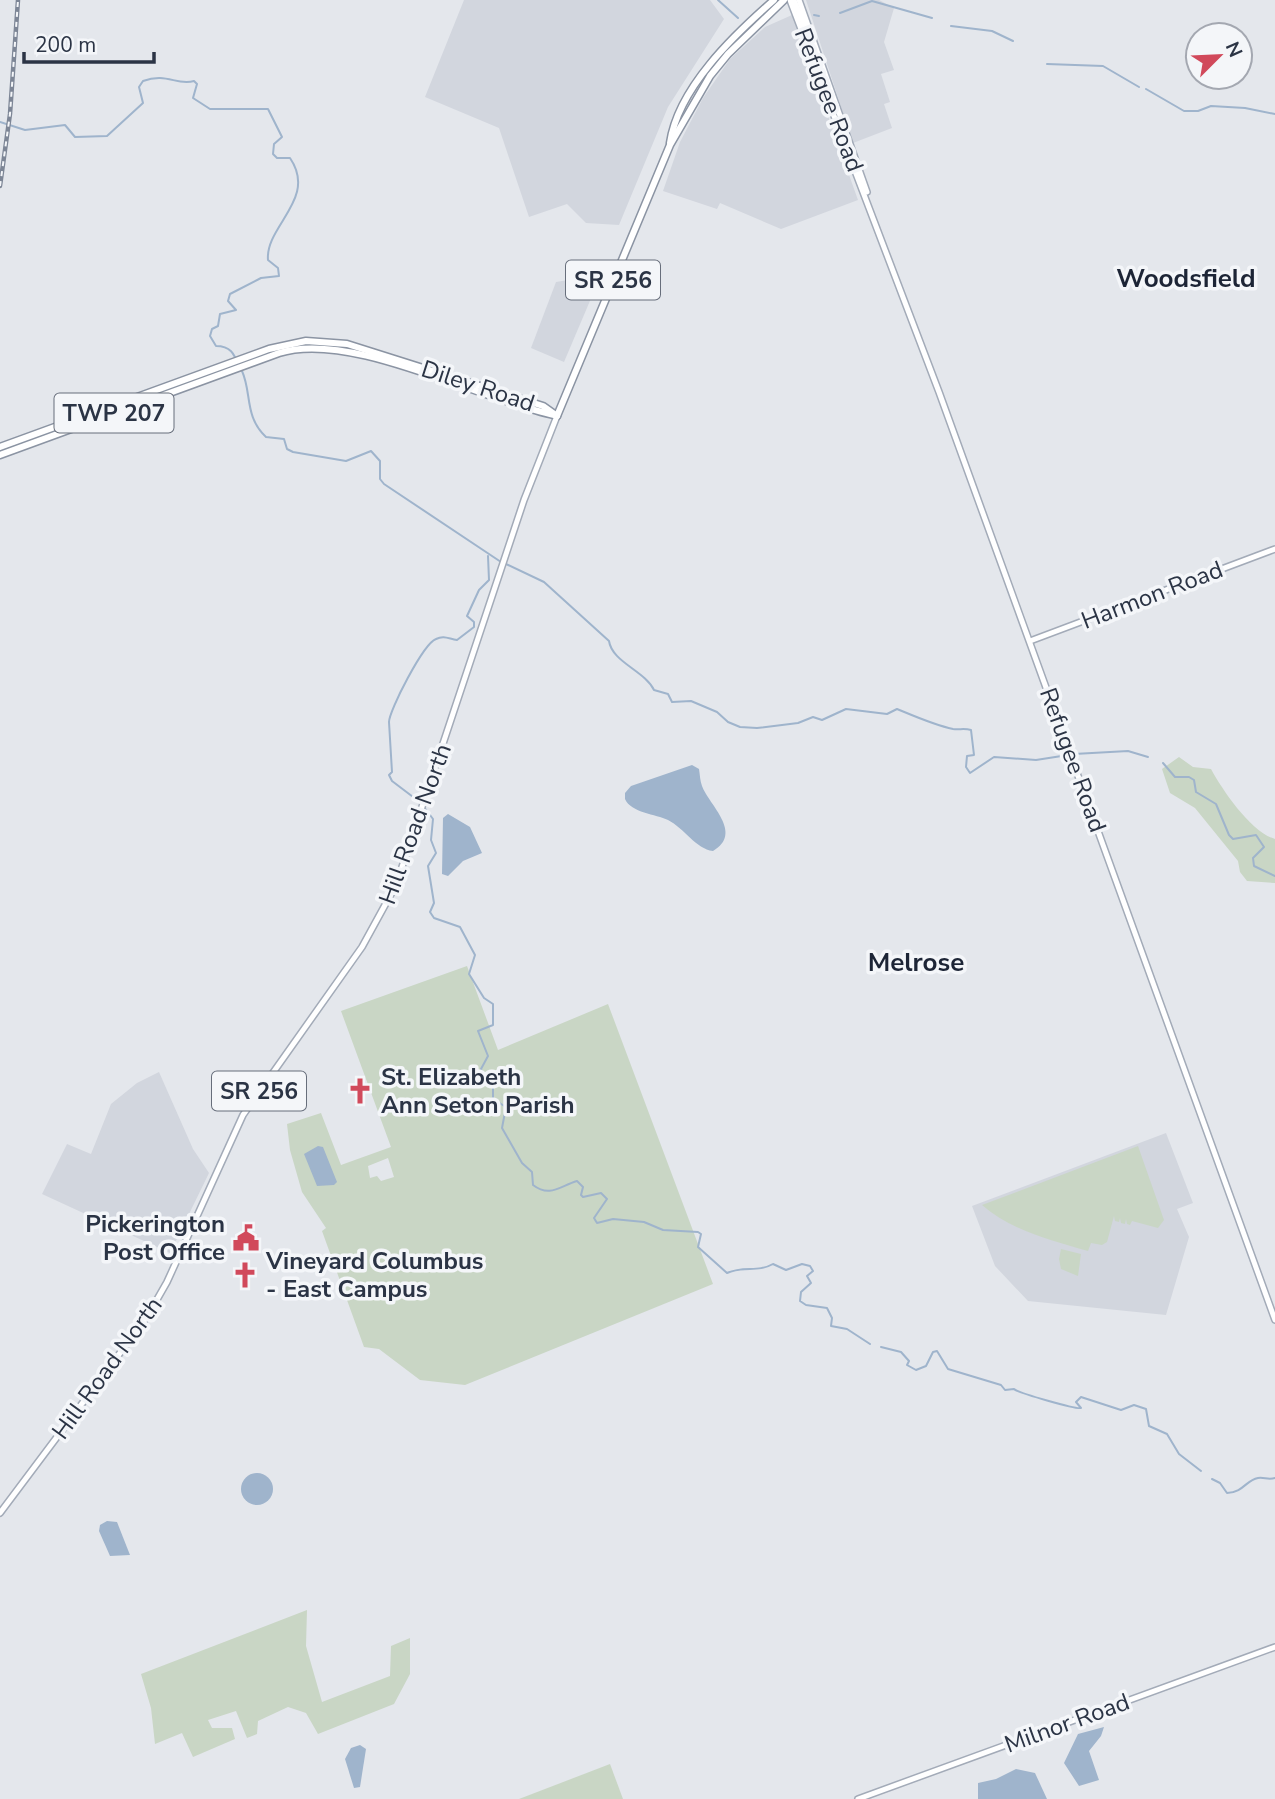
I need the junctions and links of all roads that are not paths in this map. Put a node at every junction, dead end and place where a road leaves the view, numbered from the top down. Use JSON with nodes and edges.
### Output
{"nodes":[{"id":1,"x":774,"y":0,"type":"edge"},
{"id":2,"x":784,"y":0,"type":"edge"},
{"id":3,"x":795,"y":0,"type":"edge"},
{"id":4,"x":676,"y":129,"type":"junction"},
{"id":5,"x":868,"y":200,"type":"junction"},
{"id":6,"x":227,"y":368,"type":"junction"},
{"id":7,"x":557,"y":416,"type":"junction"},
{"id":8,"x":0,"y":447,"type":"edge"},
{"id":9,"x":0,"y":455,"type":"edge"},
{"id":10,"x":1275,"y":549,"type":"edge"},
{"id":11,"x":1030,"y":640,"type":"junction"},
{"id":12,"x":1275,"y":1320,"type":"edge"},
{"id":13,"x":0,"y":1513,"type":"edge"},
{"id":14,"x":1275,"y":1647,"type":"edge"},
{"id":15,"x":858,"y":1799,"type":"edge"}],
"edges":[{"from":1,"to":4,"type":"highway"},
{"from":2,"to":4,"type":"highway"},
{"from":3,"to":5,"type":"main road","name":"Refugee Road"},
{"from":3,"to":5,"type":"main road","name":"Refugee Road"},
{"from":4,"to":7,"type":"highway","name":"Hill Road North","number":"SR 256"},
{"from":5,"to":11,"type":"main road","name":"Refugee Road"},
{"from":6,"to":7,"type":"highway","name":"Diley Road","number":"TWP 207"},
{"from":6,"to":8,"type":"highway","name":"Diley Road","number":"TWP 207"},
{"from":6,"to":9,"type":"highway","name":"Diley Road","number":"TWP 207"},
{"from":7,"to":13,"type":"main road","name":"Hill Road North","number":"SR 256"},
{"from":10,"to":11,"type":"main road","name":"Harmon Road"},
{"from":11,"to":12,"type":"main road","name":"Refugee Road"},
{"from":14,"to":15,"type":"main road","name":"Milnor Road"}]}
